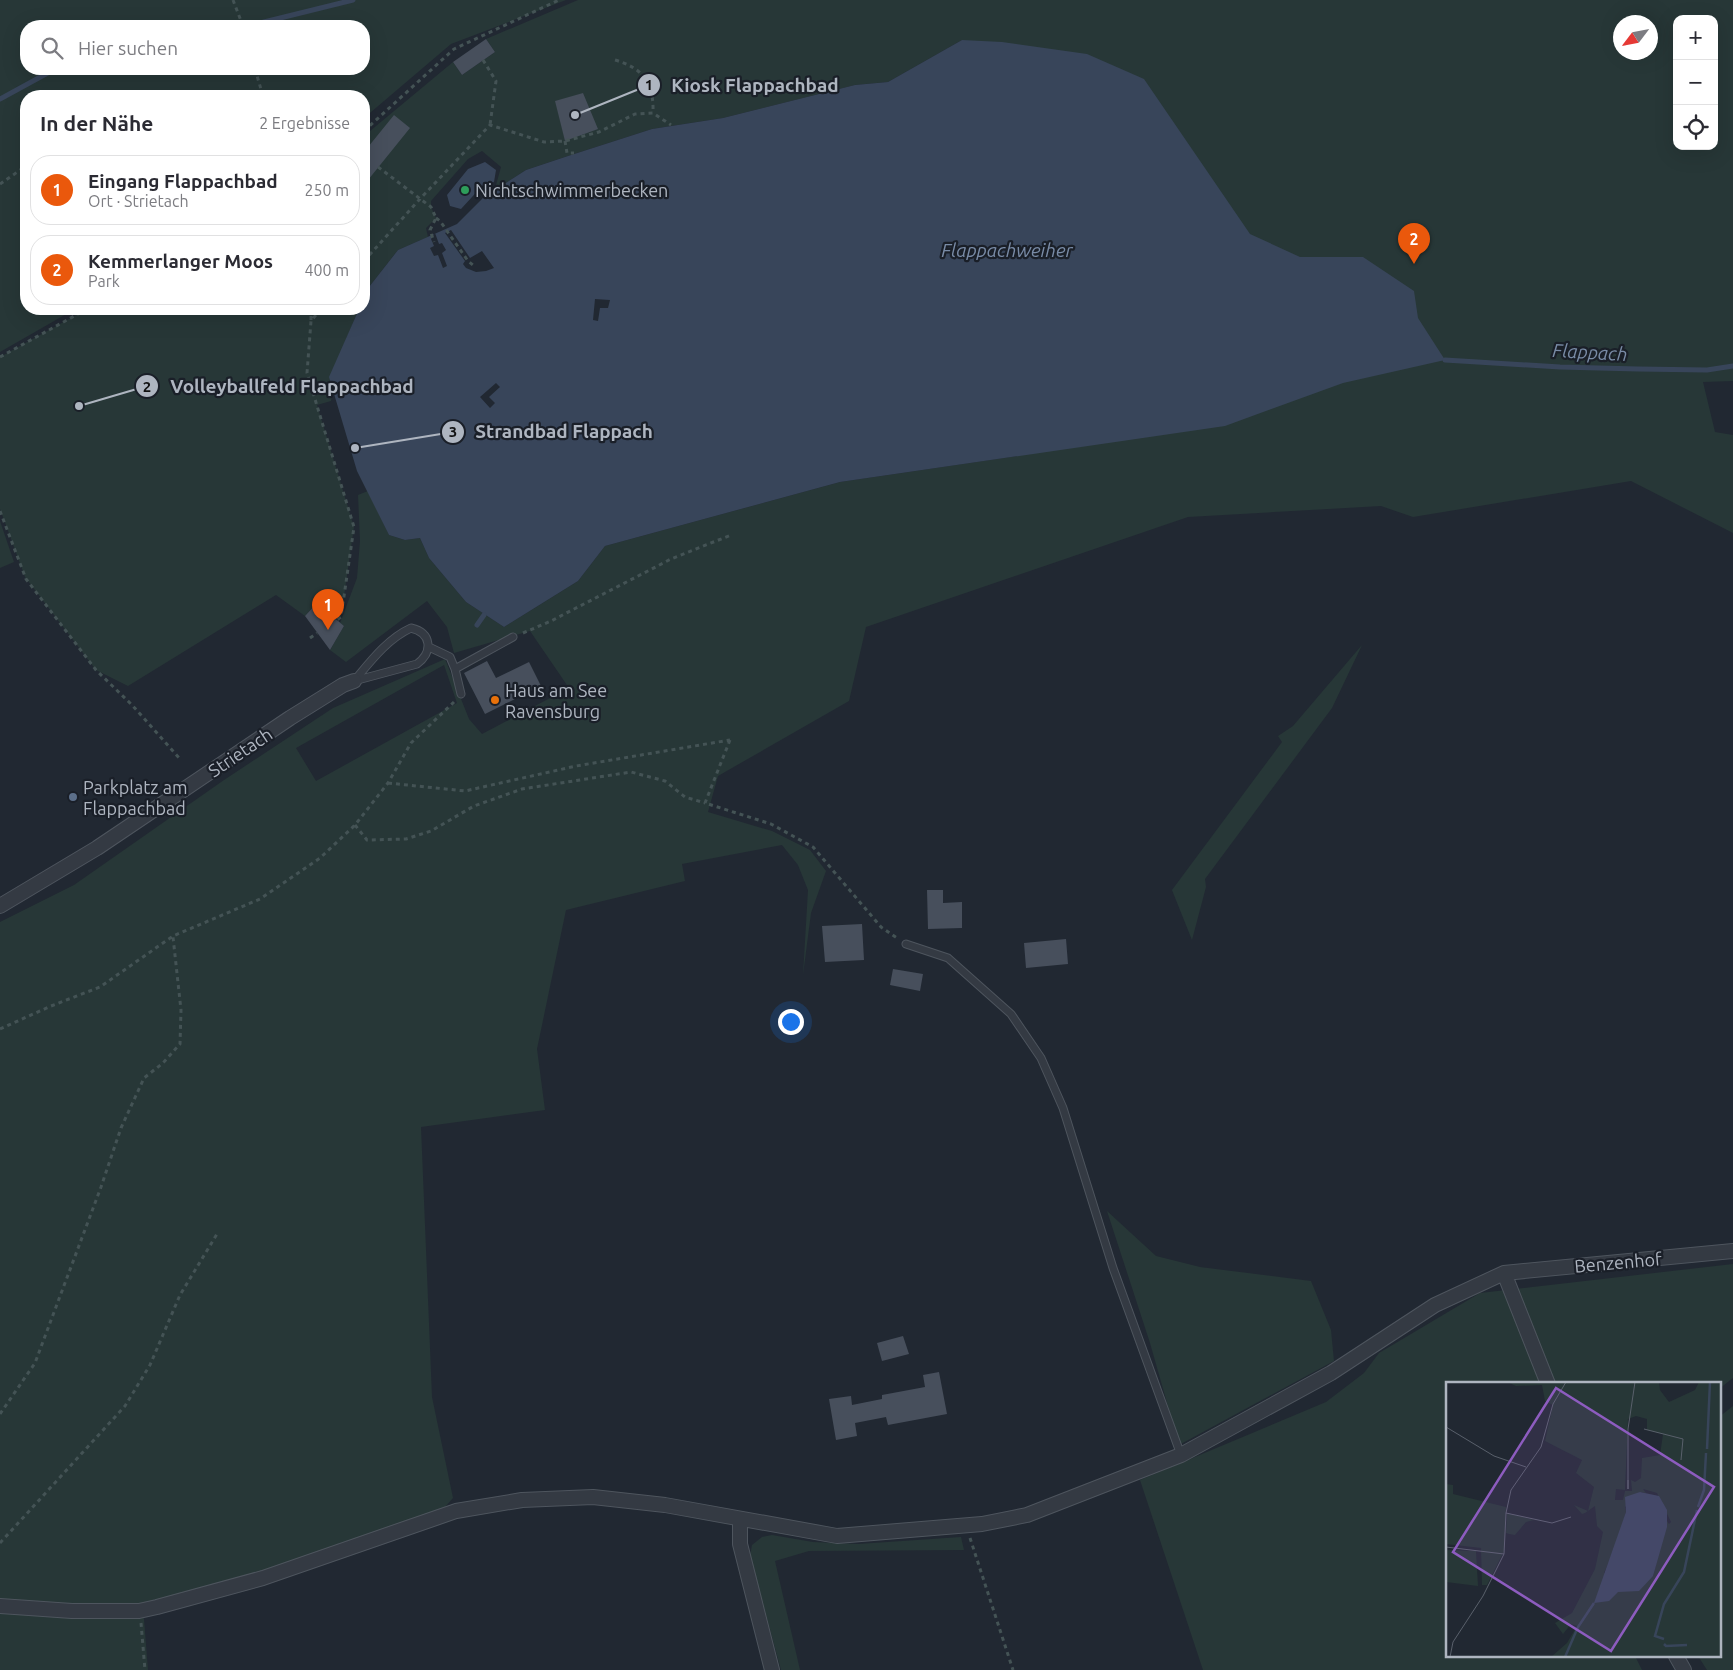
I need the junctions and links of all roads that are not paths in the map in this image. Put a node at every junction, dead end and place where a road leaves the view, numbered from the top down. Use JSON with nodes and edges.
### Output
{"nodes":[{"id":1,"x":513,"y":637,"type":"road end"},
{"id":2,"x":428,"y":647,"type":"junction"},
{"id":3,"x":455,"y":669,"type":"junction"},
{"id":4,"x":354,"y":681,"type":"junction"},
{"id":5,"x":461,"y":694,"type":"road end"},
{"id":6,"x":0,"y":906,"type":"edge"},
{"id":7,"x":906,"y":944,"type":"road end"},
{"id":8,"x":1733,"y":1251,"type":"edge"},
{"id":9,"x":1504,"y":1273,"type":"junction"},
{"id":10,"x":1547,"y":1382,"type":"edge"},
{"id":11,"x":1180,"y":1455,"type":"junction"},
{"id":12,"x":740,"y":1519,"type":"junction"},
{"id":13,"x":0,"y":1606,"type":"edge"},
{"id":14,"x":1677,"y":1658,"type":"edge"},
{"id":15,"x":772,"y":1670,"type":"edge"},
{"id":16,"x":1684,"y":1670,"type":"edge"}],
"edges":[{"from":1,"to":3,"type":"lane"},
{"from":2,"to":3,"type":"lane"},
{"from":2,"to":4,"type":"lane","name":"Strietach"},
{"from":2,"to":4,"type":"lane","name":"Strietach"},
{"from":3,"to":5,"type":"lane"},
{"from":4,"to":6,"type":"street","name":"Strietach"},
{"from":7,"to":11,"type":"lane"},
{"from":8,"to":9,"type":"street","name":"Benzenhof"},
{"from":9,"to":10,"type":"street"},
{"from":9,"to":11,"type":"street","name":"Benzenhof"},
{"from":11,"to":12,"type":"street","name":"Benzenhof"},
{"from":12,"to":13,"type":"street","name":"Benzenhof"},
{"from":12,"to":15,"type":"street"},
{"from":14,"to":16,"type":"street"}]}
